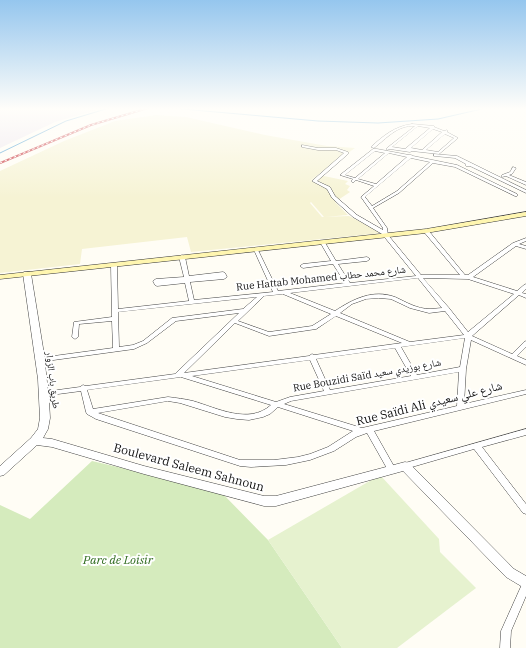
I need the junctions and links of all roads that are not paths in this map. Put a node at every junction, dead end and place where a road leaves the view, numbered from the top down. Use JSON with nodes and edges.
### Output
{"nodes":[{"id":1,"x":385,"y":138,"type":"edge"},
{"id":2,"x":402,"y":138,"type":"edge"},
{"id":3,"x":420,"y":138,"type":"edge"},
{"id":4,"x":438,"y":138,"type":"edge"},
{"id":5,"x":456,"y":138,"type":"edge"},
{"id":6,"x":303,"y":146,"type":"dead end"},
{"id":7,"x":390,"y":148,"type":"junction"},
{"id":8,"x":407,"y":150,"type":"junction"},
{"id":9,"x":417,"y":151,"type":"junction"},
{"id":10,"x":423,"y":151,"type":"junction"},
{"id":11,"x":387,"y":152,"type":"junction"},
{"id":12,"x":410,"y":157,"type":"junction"},
{"id":13,"x":432,"y":162,"type":"junction"},
{"id":14,"x":471,"y":165,"type":"junction"},
{"id":15,"x":456,"y":166,"type":"junction"},
{"id":16,"x":514,"y":168,"type":"dead end"},
{"id":17,"x":506,"y":175,"type":"junction"},
{"id":18,"x":526,"y":177,"type":"edge"},
{"id":19,"x":497,"y":178,"type":"junction"},
{"id":20,"x":517,"y":180,"type":"junction"},
{"id":21,"x":353,"y":181,"type":"junction"},
{"id":22,"x":526,"y":184,"type":"edge"},
{"id":23,"x":376,"y":185,"type":"junction"},
{"id":24,"x":526,"y":192,"type":"edge"},
{"id":25,"x":516,"y":195,"type":"dead end"},
{"id":26,"x":371,"y":208,"type":"junction"},
{"id":27,"x":526,"y":214,"type":"edge"},
{"id":28,"x":426,"y":231,"type":"junction"},
{"id":29,"x":386,"y":235,"type":"junction"},
{"id":30,"x":525,"y":240,"type":"edge"},
{"id":31,"x":322,"y":242,"type":"junction"},
{"id":32,"x":515,"y":244,"type":"junction"},
{"id":33,"x":526,"y":248,"type":"edge"},
{"id":34,"x":256,"y":250,"type":"junction"},
{"id":35,"x":182,"y":257,"type":"junction"},
{"id":36,"x":367,"y":259,"type":"dead end"},
{"id":37,"x":335,"y":263,"type":"junction"},
{"id":38,"x":114,"y":265,"type":"junction"},
{"id":39,"x":303,"y":266,"type":"dead end"},
{"id":40,"x":27,"y":274,"type":"junction"},
{"id":41,"x":466,"y":276,"type":"junction"},
{"id":42,"x":0,"y":277,"type":"edge"},
{"id":43,"x":419,"y":277,"type":"junction"},
{"id":44,"x":187,"y":279,"type":"junction"},
{"id":45,"x":348,"y":284,"type":"junction"},
{"id":46,"x":526,"y":286,"type":"edge"},
{"id":47,"x":279,"y":292,"type":"junction"},
{"id":48,"x":517,"y":292,"type":"junction"},
{"id":49,"x":263,"y":294,"type":"junction"},
{"id":50,"x":526,"y":296,"type":"edge"},
{"id":51,"x":192,"y":302,"type":"junction"},
{"id":52,"x":447,"y":309,"type":"junction"},
{"id":53,"x":115,"y":311,"type":"junction"},
{"id":54,"x":244,"y":311,"type":"junction"},
{"id":55,"x":336,"y":314,"type":"junction"},
{"id":56,"x":115,"y":319,"type":"junction"},
{"id":57,"x":234,"y":320,"type":"junction"},
{"id":58,"x":468,"y":336,"type":"junction"},
{"id":59,"x":75,"y":337,"type":"dead end"},
{"id":60,"x":410,"y":343,"type":"junction"},
{"id":61,"x":526,"y":343,"type":"edge"},
{"id":62,"x":396,"y":345,"type":"junction"},
{"id":63,"x":116,"y":350,"type":"junction"},
{"id":64,"x":312,"y":356,"type":"junction"},
{"id":65,"x":513,"y":357,"type":"junction"},
{"id":66,"x":39,"y":360,"type":"junction"},
{"id":67,"x":526,"y":363,"type":"edge"},
{"id":68,"x":463,"y":369,"type":"junction"},
{"id":69,"x":178,"y":374,"type":"junction"},
{"id":70,"x":415,"y":377,"type":"junction"},
{"id":71,"x":83,"y":387,"type":"junction"},
{"id":72,"x":328,"y":392,"type":"junction"},
{"id":73,"x":526,"y":392,"type":"edge"},
{"id":74,"x":43,"y":394,"type":"junction"},
{"id":75,"x":277,"y":404,"type":"junction"},
{"id":76,"x":460,"y":407,"type":"junction"},
{"id":77,"x":90,"y":412,"type":"junction"},
{"id":78,"x":366,"y":430,"type":"junction"},
{"id":79,"x":526,"y":432,"type":"edge"},
{"id":80,"x":35,"y":441,"type":"junction"},
{"id":81,"x":476,"y":446,"type":"junction"},
{"id":82,"x":405,"y":466,"type":"junction"},
{"id":83,"x":392,"y":470,"type":"junction"},
{"id":84,"x":0,"y":472,"type":"edge"},
{"id":85,"x":526,"y":510,"type":"edge"},
{"id":86,"x":526,"y":584,"type":"edge"},
{"id":87,"x":505,"y":648,"type":"edge"}],
"edges":[{"from":1,"to":7,"type":"street"},
{"from":2,"to":7,"type":"street"},
{"from":3,"to":8,"type":"street"},
{"from":4,"to":10,"type":"street"},
{"from":5,"to":10,"type":"street"},
{"from":6,"to":29,"type":"street"},
{"from":7,"to":8,"type":"street"},
{"from":8,"to":9,"type":"street"},
{"from":9,"to":10,"type":"street"},
{"from":9,"to":12,"type":"street"},
{"from":9,"to":14,"type":"street"},
{"from":11,"to":12,"type":"street"},
{"from":11,"to":21,"type":"street"},
{"from":11,"to":21,"type":"street"},
{"from":12,"to":13,"type":"street"},
{"from":12,"to":23,"type":"street"},
{"from":13,"to":15,"type":"street"},
{"from":13,"to":26,"type":"street"},
{"from":14,"to":15,"type":"street"},
{"from":14,"to":19,"type":"street"},
{"from":15,"to":25,"type":"street"},
{"from":16,"to":17,"type":"street"},
{"from":17,"to":19,"type":"street"},
{"from":17,"to":20,"type":"street"},
{"from":18,"to":20,"type":"street"},
{"from":19,"to":24,"type":"street"},
{"from":20,"to":22,"type":"street"},
{"from":21,"to":23,"type":"street"},
{"from":23,"to":26,"type":"street"},
{"from":26,"to":29,"type":"street"},
{"from":27,"to":28,"type":"main road"},
{"from":28,"to":29,"type":"main road"},
{"from":28,"to":41,"type":"street"},
{"from":29,"to":31,"type":"main road"},
{"from":29,"to":43,"type":"street"},
{"from":30,"to":32,"type":"street"},
{"from":31,"to":34,"type":"main road"},
{"from":31,"to":37,"type":"street"},
{"from":32,"to":33,"type":"street"},
{"from":32,"to":41,"type":"street"},
{"from":34,"to":35,"type":"main road"},
{"from":34,"to":47,"type":"street"},
{"from":35,"to":38,"type":"main road"},
{"from":35,"to":44,"type":"street"},
{"from":36,"to":37,"type":"street"},
{"from":37,"to":39,"type":"street"},
{"from":37,"to":45,"type":"street"},
{"from":38,"to":40,"type":"main road"},
{"from":38,"to":53,"type":"street"},
{"from":40,"to":42,"type":"main road"},
{"from":40,"to":66,"type":"street","name":"طريق باب الزوار"},
{"from":41,"to":43,"type":"street","name":"Rue Hattab Mohamed شارع محمد حطاب"},
{"from":41,"to":48,"type":"street","name":"Rue Hattab Mohamed شارع محمد حطاب"},
{"from":43,"to":45,"type":"street","name":"Rue Hattab Mohamed شارع محمد حطاب"},
{"from":43,"to":52,"type":"street"},
{"from":44,"to":44,"type":"street"},
{"from":44,"to":51,"type":"street"},
{"from":45,"to":47,"type":"street","name":"Rue Hattab Mohamed شارع محمد حطاب"},
{"from":46,"to":48,"type":"street"},
{"from":47,"to":49,"type":"street","name":"Rue Hattab Mohamed شارع محمد حطاب"},
{"from":47,"to":55,"type":"street"},
{"from":48,"to":50,"type":"street","name":"Rue Hattab Mohamed شارع محمد حطاب"},
{"from":48,"to":58,"type":"street"},
{"from":49,"to":51,"type":"street","name":"Rue Hattab Mohamed شارع محمد حطاب"},
{"from":49,"to":54,"type":"street"},
{"from":51,"to":53,"type":"street","name":"Rue Hattab Mohamed شارع محمد حطاب"},
{"from":52,"to":55,"type":"street"},
{"from":52,"to":58,"type":"street"},
{"from":53,"to":56,"type":"street"},
{"from":54,"to":57,"type":"street"},
{"from":54,"to":63,"type":"street"},
{"from":55,"to":57,"type":"street"},
{"from":55,"to":60,"type":"street"},
{"from":56,"to":59,"type":"street"},
{"from":56,"to":63,"type":"street"},
{"from":57,"to":69,"type":"street"},
{"from":58,"to":60,"type":"street"},
{"from":58,"to":65,"type":"street"},
{"from":58,"to":68,"type":"street"},
{"from":60,"to":62,"type":"street"},
{"from":61,"to":65,"type":"street"},
{"from":62,"to":64,"type":"street"},
{"from":62,"to":70,"type":"street"},
{"from":63,"to":66,"type":"street"},
{"from":64,"to":69,"type":"street"},
{"from":64,"to":72,"type":"street"},
{"from":65,"to":67,"type":"street"},
{"from":66,"to":74,"type":"street","name":"طريق باب الزوار"},
{"from":68,"to":70,"type":"street","name":"Rue Bouzidi Saïd شارع بوزيدي سعيد"},
{"from":68,"to":76,"type":"street"},
{"from":69,"to":71,"type":"street"},
{"from":69,"to":75,"type":"street"},
{"from":70,"to":72,"type":"street","name":"Rue Bouzidi Saïd شارع بوزيدي سعيد"},
{"from":71,"to":74,"type":"street"},
{"from":71,"to":77,"type":"street"},
{"from":72,"to":75,"type":"street","name":"Rue Bouzidi Saïd شارع بوزيدي سعيد"},
{"from":73,"to":76,"type":"street","name":"Rue Saïdi Ali شارع علي سعيدي"},
{"from":74,"to":80,"type":"street","name":"طريق باب الزوار"},
{"from":75,"to":77,"type":"street","name":"Rue Bouzidi Saïd شارع بوزيدي سعيد"},
{"from":75,"to":78,"type":"street"},
{"from":76,"to":78,"type":"street","name":"Rue Saïdi Ali شارع علي سعيدي"},
{"from":77,"to":78,"type":"street","name":"Rue Saïdi Ali شارع علي سعيدي"},
{"from":78,"to":83,"type":"street"},
{"from":79,"to":81,"type":"street"},
{"from":80,"to":83,"type":"street","name":"Boulevard Saleem Sahnoun"},
{"from":80,"to":84,"type":"street","name":"طريق باب الزوار"},
{"from":81,"to":82,"type":"street"},
{"from":81,"to":85,"type":"street"},
{"from":82,"to":83,"type":"street","name":"Boulevard Saleem Sahnoun"},
{"from":82,"to":86,"type":"street"},
{"from":86,"to":87,"type":"street"}]}
